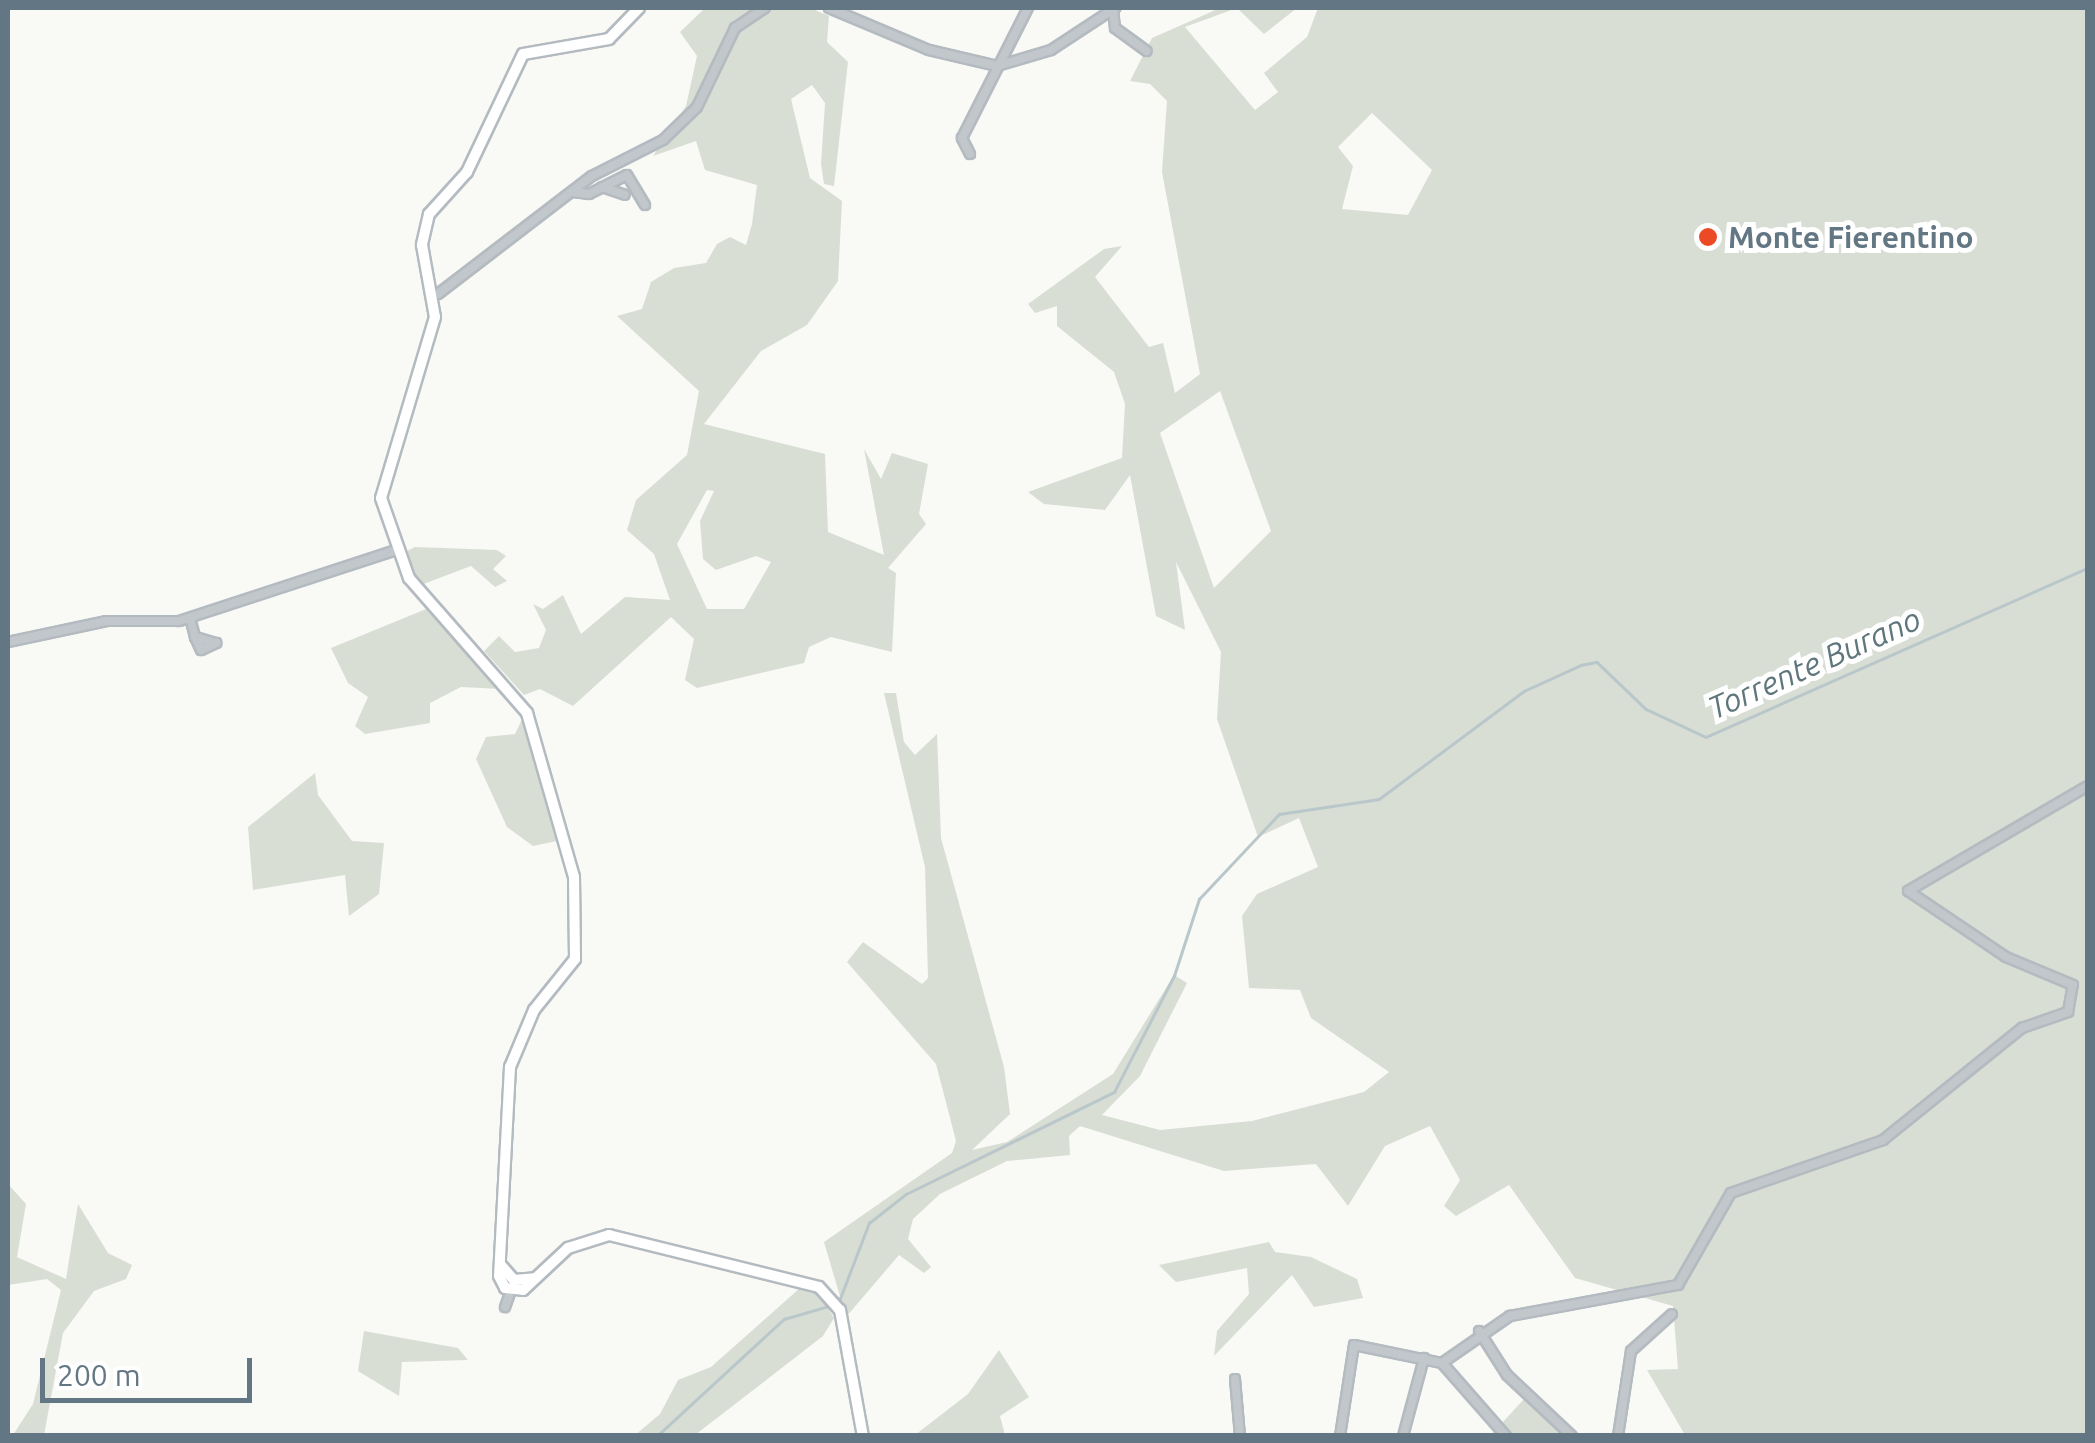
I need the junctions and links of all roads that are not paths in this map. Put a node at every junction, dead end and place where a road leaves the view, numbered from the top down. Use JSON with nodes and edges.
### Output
{"nodes":[{"id":1,"x":638,"y":8,"type":"edge"},
{"id":2,"x":765,"y":8,"type":"edge"},
{"id":3,"x":829,"y":8,"type":"edge"},
{"id":4,"x":1028,"y":8,"type":"edge"},
{"id":5,"x":1114,"y":8,"type":"edge"},
{"id":6,"x":1147,"y":51,"type":"dead end"},
{"id":7,"x":997,"y":66,"type":"junction"},
{"id":8,"x":970,"y":154,"type":"dead end"},
{"id":9,"x":602,"y":187,"type":"junction"},
{"id":10,"x":573,"y":192,"type":"junction"},
{"id":11,"x":625,"y":195,"type":"dead end"},
{"id":12,"x":645,"y":205,"type":"dead end"},
{"id":13,"x":438,"y":294,"type":"junction"},
{"id":14,"x":393,"y":550,"type":"junction"},
{"id":15,"x":190,"y":618,"type":"junction"},
{"id":16,"x":195,"y":637,"type":"dead end"},
{"id":17,"x":8,"y":642,"type":"edge"},
{"id":18,"x":2088,"y":786,"type":"edge"},
{"id":19,"x":513,"y":1285,"type":"junction"},
{"id":20,"x":505,"y":1308,"type":"dead end"},
{"id":21,"x":1672,"y":1314,"type":"dead end"},
{"id":22,"x":1479,"y":1331,"type":"junction"},
{"id":23,"x":1424,"y":1358,"type":"junction"},
{"id":24,"x":1442,"y":1362,"type":"junction"},
{"id":25,"x":1235,"y":1380,"type":"dead end"},
{"id":26,"x":863,"y":1436,"type":"edge"},
{"id":27,"x":1240,"y":1436,"type":"edge"},
{"id":28,"x":1340,"y":1436,"type":"edge"},
{"id":29,"x":1403,"y":1436,"type":"edge"},
{"id":30,"x":1506,"y":1436,"type":"edge"},
{"id":31,"x":1572,"y":1436,"type":"edge"},
{"id":32,"x":1618,"y":1436,"type":"edge"}],
"edges":[{"from":1,"to":13,"type":"main road"},
{"from":2,"to":10,"type":"street"},
{"from":3,"to":7,"type":"street"},
{"from":4,"to":7,"type":"street"},
{"from":5,"to":6,"type":"street"},
{"from":5,"to":7,"type":"street"},
{"from":7,"to":8,"type":"street"},
{"from":9,"to":10,"type":"street"},
{"from":9,"to":11,"type":"street"},
{"from":9,"to":12,"type":"street"},
{"from":10,"to":13,"type":"street"},
{"from":13,"to":14,"type":"main road"},
{"from":14,"to":15,"type":"street"},
{"from":14,"to":19,"type":"main road"},
{"from":15,"to":16,"type":"street"},
{"from":15,"to":17,"type":"street"},
{"from":18,"to":22,"type":"street"},
{"from":19,"to":20,"type":"street"},
{"from":19,"to":26,"type":"main road"},
{"from":21,"to":32,"type":"street"},
{"from":22,"to":24,"type":"street"},
{"from":22,"to":31,"type":"street"},
{"from":23,"to":24,"type":"street"},
{"from":23,"to":28,"type":"street"},
{"from":23,"to":29,"type":"street"},
{"from":24,"to":30,"type":"street"},
{"from":25,"to":27,"type":"street"}]}
